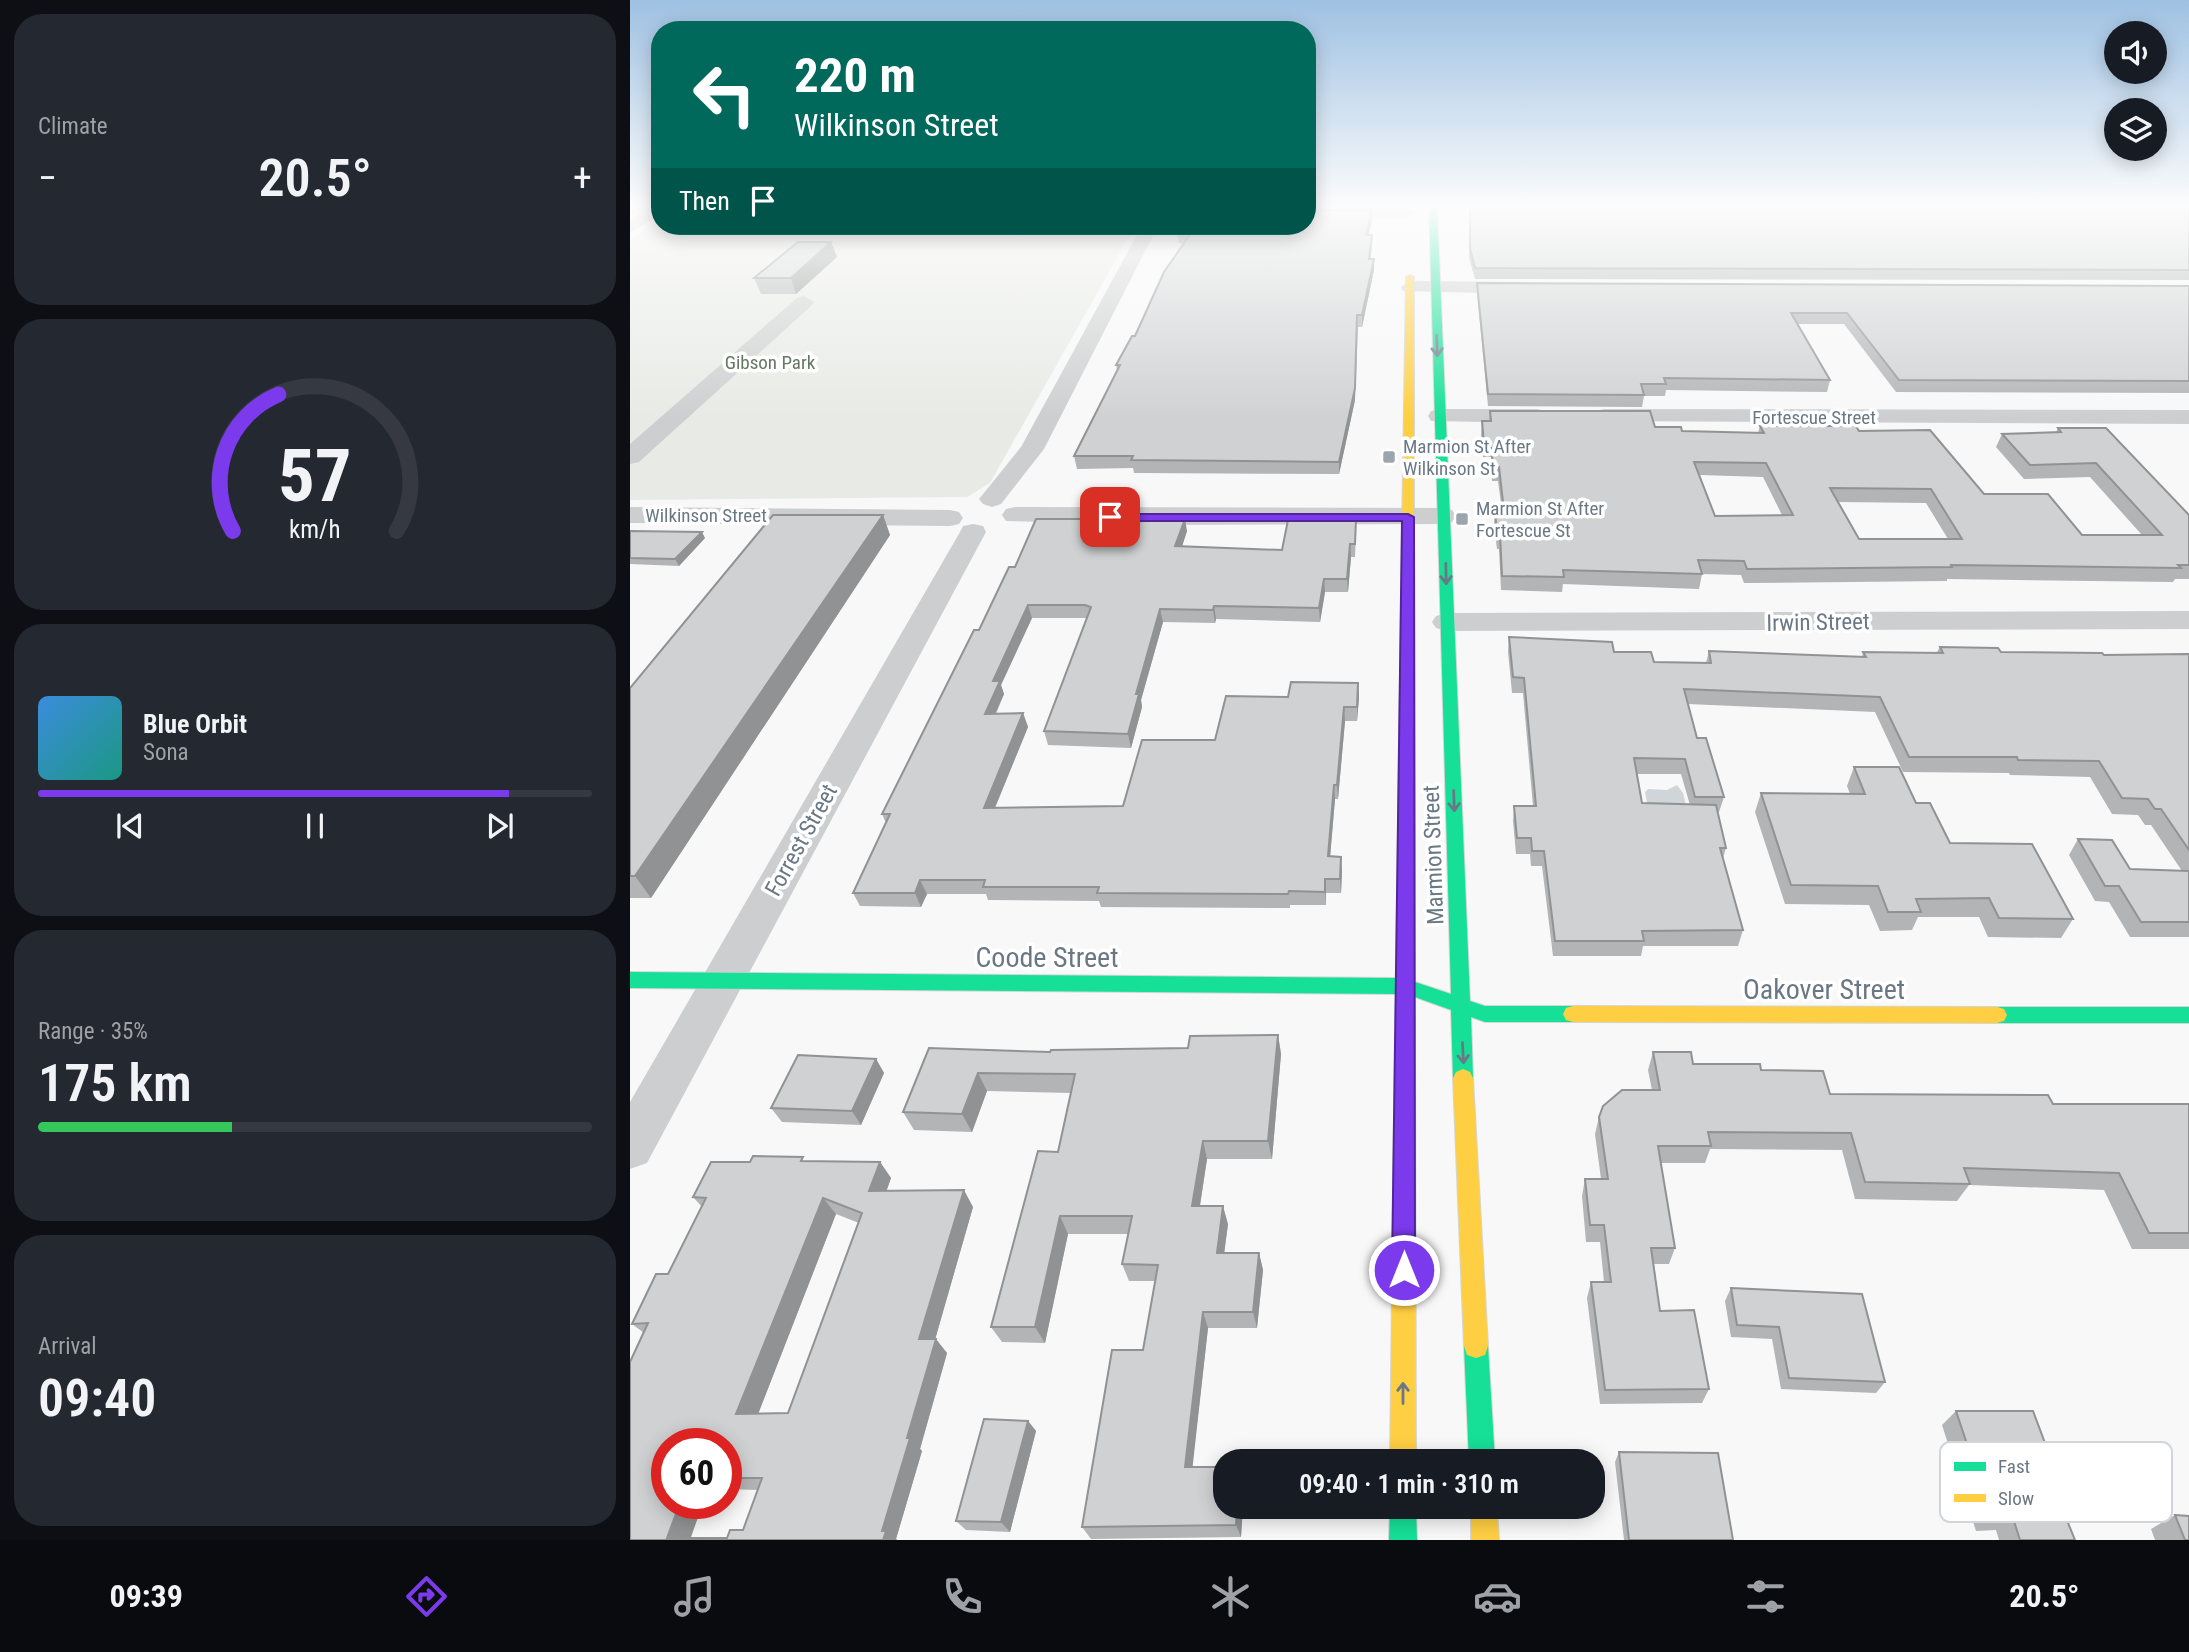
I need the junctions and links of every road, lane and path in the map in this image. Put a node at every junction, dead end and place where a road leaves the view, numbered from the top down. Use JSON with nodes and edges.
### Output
{"nodes":[{"id":1,"x":1123,"y":277,"type":"edge"},
{"id":2,"x":1410,"y":277,"type":"edge"},
{"id":3,"x":1434,"y":277,"type":"edge"},
{"id":4,"x":1410,"y":287,"type":"junction"},
{"id":5,"x":1434,"y":287,"type":"junction"},
{"id":6,"x":1546,"y":288,"type":"edge"},
{"id":7,"x":804,"y":302,"type":"dead end"},
{"id":8,"x":1439,"y":416,"type":"junction"},
{"id":9,"x":2189,"y":417,"type":"edge"},
{"id":10,"x":630,"y":457,"type":"edge"},
{"id":11,"x":992,"y":499,"type":"junction"},
{"id":12,"x":630,"y":515,"type":"edge"},
{"id":13,"x":1015,"y":515,"type":"junction"},
{"id":14,"x":1443,"y":516,"type":"junction"},
{"id":15,"x":1408,"y":517,"type":"junction"},
{"id":16,"x":961,"y":525,"type":"junction"},
{"id":17,"x":2189,"y":620,"type":"edge"},
{"id":18,"x":1447,"y":622,"type":"junction"},
{"id":19,"x":630,"y":979,"type":"edge"},
{"id":20,"x":724,"y":979,"type":"junction"},
{"id":21,"x":1405,"y":986,"type":"junction"},
{"id":22,"x":1460,"y":1006,"type":"junction"},
{"id":23,"x":2189,"y":1015,"type":"edge"},
{"id":24,"x":630,"y":1147,"type":"edge"},
{"id":25,"x":1403,"y":1449,"type":"edge"},
{"id":26,"x":1481,"y":1449,"type":"edge"},
{"id":27,"x":1403,"y":1519,"type":"edge"},
{"id":28,"x":1484,"y":1519,"type":"edge"},
{"id":29,"x":1403,"y":1540,"type":"edge"},
{"id":30,"x":1485,"y":1540,"type":"edge"}],
"edges":[{"from":1,"to":11,"type":"street"},
{"from":2,"to":4,"type":"main road","name":"Marmion Street"},
{"from":3,"to":5,"type":"main road","name":"Marmion Street"},
{"from":4,"to":5,"type":"street"},
{"from":4,"to":15,"type":"main road","name":"Marmion Street"},
{"from":5,"to":6,"type":"street"},
{"from":5,"to":8,"type":"main road","name":"Marmion Street","one_way":true},
{"from":7,"to":10,"type":"street"},
{"from":8,"to":9,"type":"street","name":"Fortescue Street"},
{"from":8,"to":14,"type":"main road","name":"Marmion Street"},
{"from":11,"to":13,"type":"street"},
{"from":11,"to":16,"type":"street"},
{"from":12,"to":16,"type":"street","name":"Wilkinson Street"},
{"from":13,"to":15,"type":"street"},
{"from":13,"to":16,"type":"street"},
{"from":14,"to":15,"type":"street"},
{"from":14,"to":18,"type":"main road","name":"Marmion Street","one_way":true},
{"from":15,"to":21,"type":"main road","name":"Marmion Street"},
{"from":16,"to":20,"type":"street","name":"Forrest Street"},
{"from":17,"to":18,"type":"street","name":"Irwin Street"},
{"from":18,"to":22,"type":"main road","name":"Marmion Street","one_way":true},
{"from":19,"to":20,"type":"main road","name":"Coode Street"},
{"from":20,"to":21,"type":"main road","name":"Coode Street"},
{"from":20,"to":24,"type":"street","name":"Forrest Street"},
{"from":21,"to":22,"type":"main road","name":"Coode Street"},
{"from":25,"to":21,"type":"main road","name":"Marmion Street","one_way":true},
{"from":22,"to":23,"type":"main road","name":"Oakover Street"},
{"from":22,"to":26,"type":"main road","name":"Marmion Street","one_way":true},
{"from":27,"to":29,"type":"main road"},
{"from":28,"to":30,"type":"main road"}]}
